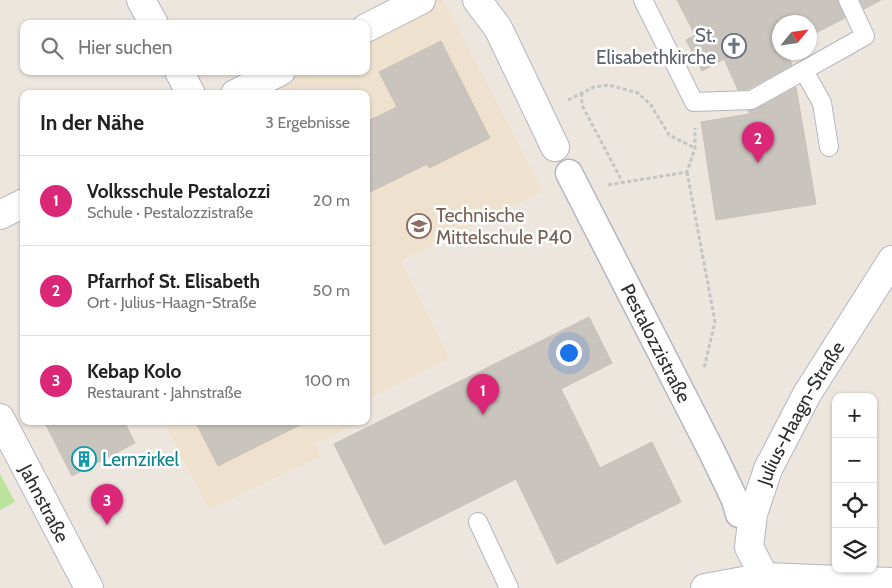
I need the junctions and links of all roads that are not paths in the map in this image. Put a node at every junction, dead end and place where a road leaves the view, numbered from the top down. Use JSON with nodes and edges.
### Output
{"nodes":[{"id":1,"x":141,"y":0,"type":"edge"},
{"id":2,"x":421,"y":0,"type":"edge"},
{"id":3,"x":477,"y":0,"type":"edge"},
{"id":4,"x":643,"y":0,"type":"edge"},
{"id":5,"x":848,"y":0,"type":"edge"},
{"id":6,"x":152,"y":20,"type":"edge"},
{"id":7,"x":370,"y":26,"type":"edge"},
{"id":8,"x":804,"y":71,"type":"junction"},
{"id":9,"x":182,"y":75,"type":"edge"},
{"id":10,"x":273,"y":75,"type":"edge"},
{"id":11,"x":190,"y":90,"type":"edge"},
{"id":12,"x":243,"y":90,"type":"edge"},
{"id":13,"x":555,"y":147,"type":"dead end"},
{"id":14,"x":829,"y":147,"type":"dead end"},
{"id":15,"x":573,"y":183,"type":"road end"},
{"id":16,"x":20,"y":205,"type":"edge"},
{"id":17,"x":0,"y":216,"type":"edge"},
{"id":18,"x":892,"y":260,"type":"edge"},
{"id":19,"x":0,"y":418,"type":"edge"},
{"id":20,"x":739,"y":514,"type":"dead end"},
{"id":21,"x":478,"y":522,"type":"dead end"},
{"id":22,"x":892,"y":582,"type":"edge"},
{"id":23,"x":768,"y":583,"type":"edge"},
{"id":24,"x":89,"y":588,"type":"edge"},
{"id":25,"x":509,"y":588,"type":"edge"},
{"id":26,"x":705,"y":588,"type":"edge"}],
"edges":[{"from":1,"to":6,"type":"street"},
{"from":2,"to":7,"type":"street"},
{"from":3,"to":13,"type":"street"},
{"from":4,"to":8,"type":"lane"},
{"from":5,"to":8,"type":"lane"},
{"from":8,"to":14,"type":"lane"},
{"from":9,"to":11,"type":"street"},
{"from":10,"to":12,"type":"street"},
{"from":15,"to":20,"type":"street","name":"Pestalozzistraße"},
{"from":16,"to":17,"type":"street"},
{"from":18,"to":23,"type":"street","name":"Julius-Haagn-Straße"},
{"from":19,"to":24,"type":"street","name":"Jahnstraße"},
{"from":21,"to":25,"type":"lane"},
{"from":22,"to":23,"type":"street"},
{"from":23,"to":26,"type":"street"}]}
